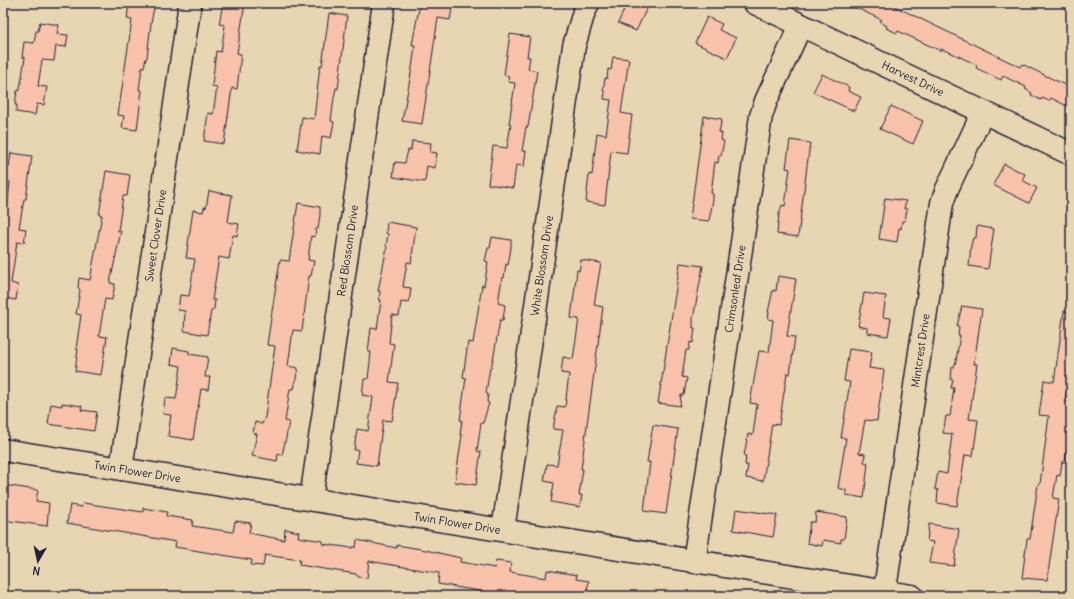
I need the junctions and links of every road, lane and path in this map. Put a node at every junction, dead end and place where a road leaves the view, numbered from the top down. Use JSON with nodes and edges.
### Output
{"nodes":[{"id":1,"x":190,"y":3,"type":"edge"},
{"id":2,"x":384,"y":3,"type":"edge"},
{"id":3,"x":588,"y":3,"type":"edge"},
{"id":4,"x":755,"y":3,"type":"edge"},
{"id":5,"x":801,"y":25,"type":"junction"},
{"id":6,"x":983,"y":112,"type":"junction"},
{"id":7,"x":1071,"y":154,"type":"edge"},
{"id":8,"x":3,"y":450,"type":"edge"},
{"id":9,"x":121,"y":469,"type":"junction"},
{"id":10,"x":311,"y":499,"type":"junction"},
{"id":11,"x":503,"y":530,"type":"junction"},
{"id":12,"x":694,"y":562,"type":"junction"},
{"id":13,"x":885,"y":594,"type":"edge"},
{"id":14,"x":912,"y":596,"type":"edge"}],
"edges":[{"from":1,"to":9,"type":"street","name":"Sweet Clover Drive"},
{"from":2,"to":10,"type":"street","name":"Red Blossom Drive"},
{"from":3,"to":11,"type":"street","name":"White Blossom Drive"},
{"from":4,"to":5,"type":"street","name":"Harvest Drive"},
{"from":5,"to":6,"type":"street","name":"Harvest Drive"},
{"from":5,"to":12,"type":"street","name":"Crimsonleaf Drive"},
{"from":6,"to":7,"type":"street","name":"Harvest Drive"},
{"from":6,"to":13,"type":"street","name":"Mintcrest Drive"},
{"from":8,"to":9,"type":"street","name":"Twin Flower Drive"},
{"from":9,"to":10,"type":"street","name":"Twin Flower Drive"},
{"from":10,"to":11,"type":"street","name":"Twin Flower Drive"},
{"from":11,"to":12,"type":"street","name":"Twin Flower Drive"},
{"from":12,"to":13,"type":"street","name":"Twin Flower Drive"},
{"from":13,"to":14,"type":"street","name":"Twin Flower Drive"}]}
